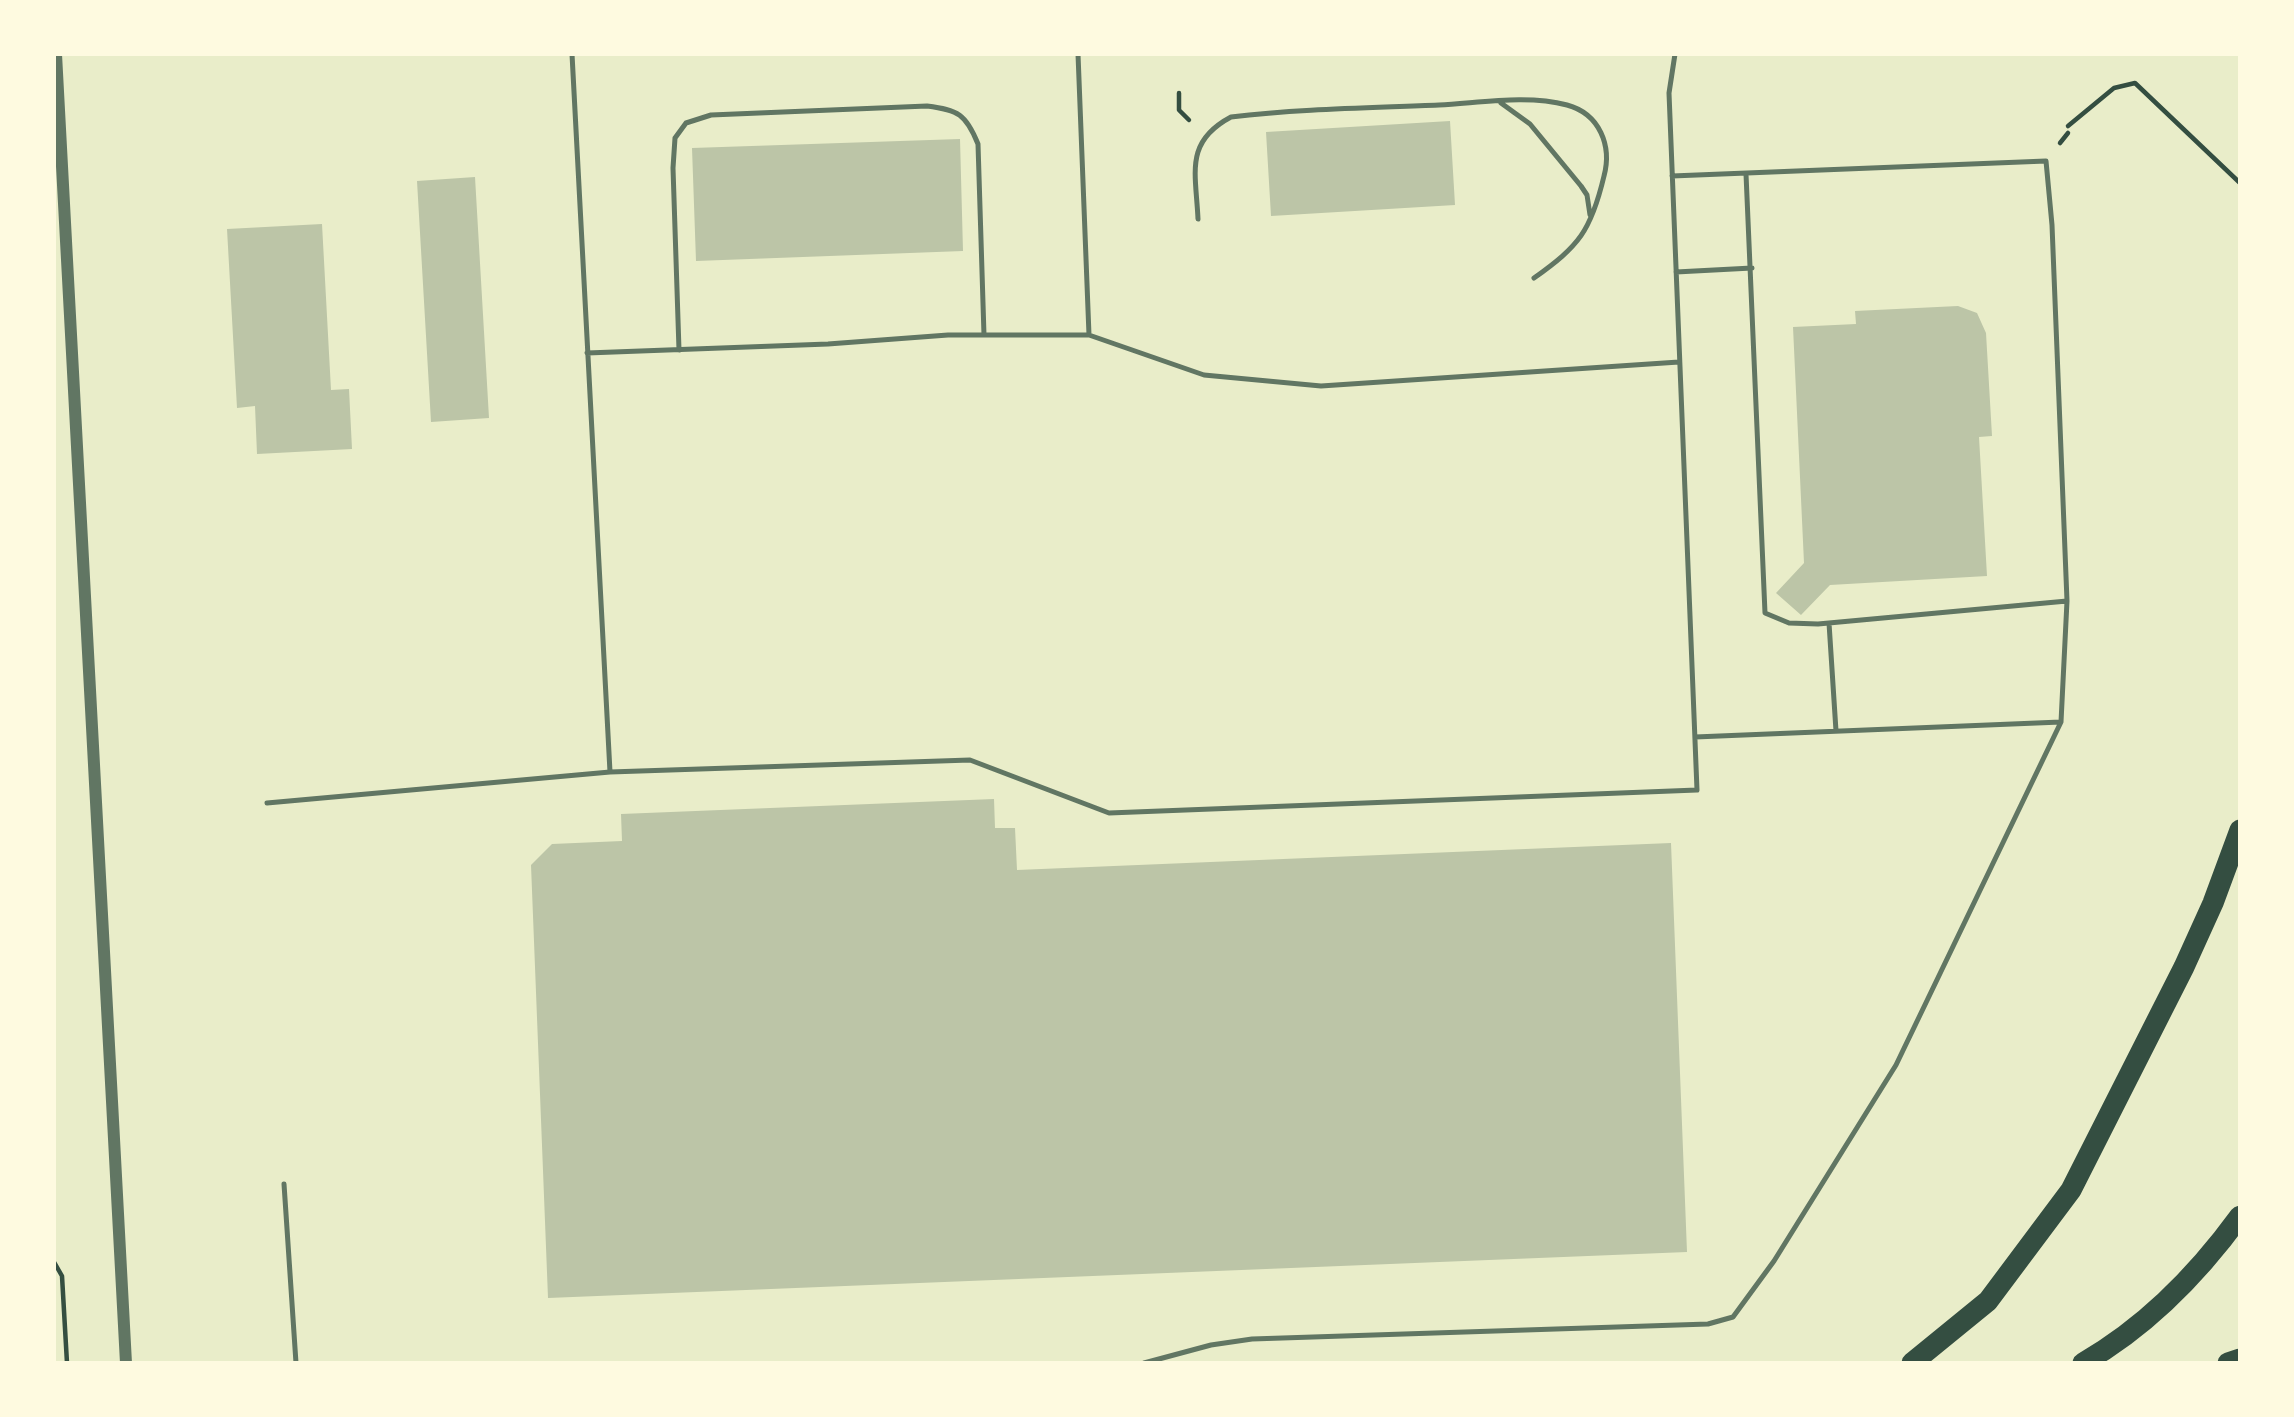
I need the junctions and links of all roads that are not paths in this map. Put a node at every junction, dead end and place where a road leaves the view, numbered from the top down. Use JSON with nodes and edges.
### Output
{"nodes":[{"id":1,"x":56,"y":54,"type":"edge"},
{"id":2,"x":572,"y":54,"type":"edge"},
{"id":3,"x":1078,"y":54,"type":"edge"},
{"id":4,"x":1675,"y":54,"type":"edge"},
{"id":5,"x":1498,"y":102,"type":"junction"},
{"id":6,"x":1746,"y":174,"type":"junction"},
{"id":7,"x":1672,"y":176,"type":"junction"},
{"id":8,"x":1198,"y":219,"type":"dead end"},
{"id":9,"x":1591,"y":222,"type":"junction"},
{"id":10,"x":1752,"y":268,"type":"junction"},
{"id":11,"x":1676,"y":272,"type":"junction"},
{"id":12,"x":1534,"y":278,"type":"dead end"},
{"id":13,"x":984,"y":335,"type":"junction"},
{"id":14,"x":1088,"y":335,"type":"junction"},
{"id":15,"x":679,"y":350,"type":"junction"},
{"id":16,"x":587,"y":353,"type":"junction"},
{"id":17,"x":1679,"y":362,"type":"junction"},
{"id":18,"x":2067,"y":601,"type":"junction"},
{"id":19,"x":1829,"y":623,"type":"junction"},
{"id":20,"x":2061,"y":722,"type":"junction"},
{"id":21,"x":1836,"y":731,"type":"junction"},
{"id":22,"x":1695,"y":737,"type":"junction"},
{"id":23,"x":610,"y":772,"type":"junction"},
{"id":24,"x":267,"y":803,"type":"dead end"},
{"id":25,"x":2240,"y":830,"type":"edge"},
{"id":26,"x":284,"y":1184,"type":"dead end"},
{"id":27,"x":2240,"y":1216,"type":"edge"},
{"id":28,"x":2240,"y":1360,"type":"edge"},
{"id":29,"x":126,"y":1363,"type":"edge"},
{"id":30,"x":296,"y":1363,"type":"edge"},
{"id":31,"x":1144,"y":1363,"type":"edge"},
{"id":32,"x":1912,"y":1363,"type":"edge"},
{"id":33,"x":2083,"y":1363,"type":"edge"},
{"id":34,"x":2228,"y":1363,"type":"edge"}],
"edges":[{"from":1,"to":29,"type":"street"},
{"from":2,"to":16,"type":"lane"},
{"from":3,"to":14,"type":"lane"},
{"from":4,"to":7,"type":"lane"},
{"from":5,"to":8,"type":"lane"},
{"from":5,"to":9,"type":"lane"},
{"from":5,"to":9,"type":"lane"},
{"from":6,"to":7,"type":"lane"},
{"from":6,"to":10,"type":"lane"},
{"from":6,"to":18,"type":"lane"},
{"from":7,"to":11,"type":"lane"},
{"from":9,"to":12,"type":"lane"},
{"from":10,"to":11,"type":"lane"},
{"from":10,"to":19,"type":"lane"},
{"from":11,"to":17,"type":"lane"},
{"from":13,"to":14,"type":"lane"},
{"from":13,"to":15,"type":"lane"},
{"from":13,"to":15,"type":"lane"},
{"from":14,"to":17,"type":"lane"},
{"from":15,"to":16,"type":"lane"},
{"from":16,"to":23,"type":"lane"},
{"from":17,"to":22,"type":"lane"},
{"from":18,"to":19,"type":"lane"},
{"from":18,"to":20,"type":"lane"},
{"from":19,"to":21,"type":"lane"},
{"from":20,"to":21,"type":"lane"},
{"from":20,"to":31,"type":"lane"},
{"from":21,"to":22,"type":"lane"},
{"from":22,"to":23,"type":"lane"},
{"from":23,"to":24,"type":"lane"},
{"from":25,"to":32,"type":"highway"},
{"from":26,"to":30,"type":"lane"},
{"from":27,"to":33,"type":"highway"},
{"from":28,"to":34,"type":"highway"}]}
